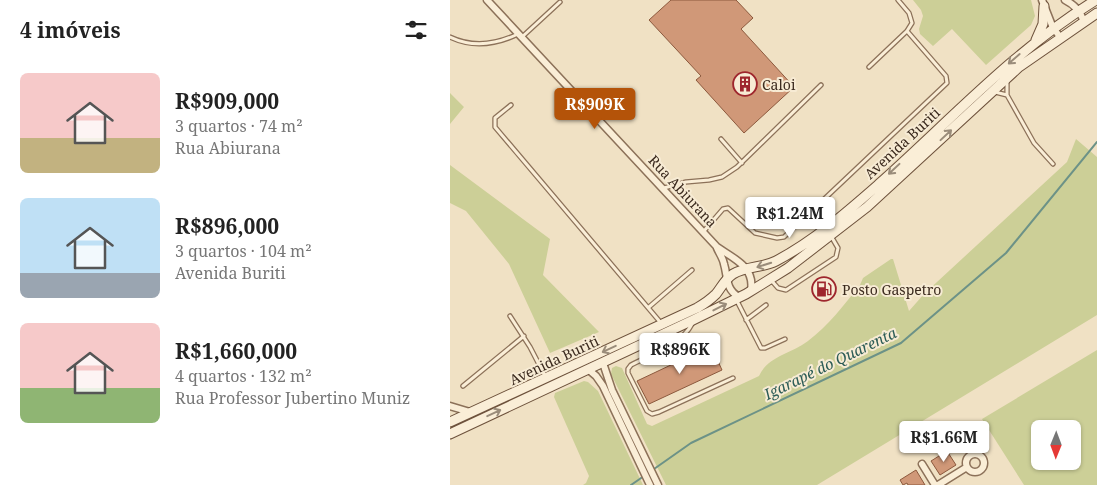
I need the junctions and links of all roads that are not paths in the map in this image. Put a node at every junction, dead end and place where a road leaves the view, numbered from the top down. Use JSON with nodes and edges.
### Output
{"nodes":[{"id":1,"x":487,"y":0,"type":"edge"},
{"id":2,"x":898,"y":0,"type":"edge"},
{"id":3,"x":1065,"y":0,"type":"edge"},
{"id":4,"x":1096,"y":0,"type":"edge"},
{"id":5,"x":560,"y":2,"type":"dead end"},
{"id":6,"x":1043,"y":3,"type":"edge"},
{"id":7,"x":1079,"y":10,"type":"junction"},
{"id":8,"x":1097,"y":13,"type":"edge"},
{"id":9,"x":1084,"y":22,"type":"junction"},
{"id":10,"x":1054,"y":28,"type":"junction"},
{"id":11,"x":907,"y":31,"type":"junction"},
{"id":12,"x":520,"y":36,"type":"junction"},
{"id":13,"x":450,"y":37,"type":"edge"},
{"id":14,"x":1061,"y":38,"type":"junction"},
{"id":15,"x":1035,"y":42,"type":"junction"},
{"id":16,"x":869,"y":67,"type":"dead end"},
{"id":17,"x":1007,"y":77,"type":"junction"},
{"id":18,"x":821,"y":86,"type":"dead end"},
{"id":19,"x":992,"y":91,"type":"junction"},
{"id":20,"x":1007,"y":95,"type":"junction"},
{"id":21,"x":511,"y":105,"type":"dead end"},
{"id":22,"x":721,"y":139,"type":"dead end"},
{"id":23,"x":742,"y":162,"type":"junction"},
{"id":24,"x":1053,"y":164,"type":"dead end"},
{"id":25,"x":664,"y":188,"type":"junction"},
{"id":26,"x":704,"y":231,"type":"junction"},
{"id":27,"x":831,"y":236,"type":"junction"},
{"id":28,"x":717,"y":247,"type":"junction"},
{"id":29,"x":747,"y":269,"type":"junction"},
{"id":30,"x":692,"y":270,"type":"dead end"},
{"id":31,"x":726,"y":280,"type":"junction"},
{"id":32,"x":770,"y":280,"type":"junction"},
{"id":33,"x":751,"y":290,"type":"junction"},
{"id":34,"x":737,"y":298,"type":"junction"},
{"id":35,"x":766,"y":305,"type":"dead end"},
{"id":36,"x":649,"y":307,"type":"junction"},
{"id":37,"x":510,"y":316,"type":"dead end"},
{"id":38,"x":693,"y":320,"type":"junction"},
{"id":39,"x":746,"y":320,"type":"junction"},
{"id":40,"x":663,"y":324,"type":"junction"},
{"id":41,"x":524,"y":336,"type":"junction"},
{"id":42,"x":785,"y":339,"type":"dead end"},
{"id":43,"x":603,"y":363,"type":"junction"},
{"id":44,"x":589,"y":370,"type":"junction"},
{"id":45,"x":733,"y":378,"type":"dead end"},
{"id":46,"x":546,"y":379,"type":"junction"},
{"id":47,"x":464,"y":386,"type":"dead end"},
{"id":48,"x":450,"y":406,"type":"edge"},
{"id":49,"x":472,"y":412,"type":"junction"},
{"id":50,"x":450,"y":422,"type":"edge"},
{"id":51,"x":450,"y":434,"type":"edge"},
{"id":52,"x":643,"y":462,"type":"junction"},
{"id":53,"x":922,"y":464,"type":"dead end"},
{"id":54,"x":967,"y":467,"type":"dead end"},
{"id":55,"x":653,"y":482,"type":"edge"},
{"id":56,"x":937,"y":485,"type":"edge"}],
"edges":[{"from":1,"to":12,"type":"street","name":"Rua Abiurana"},
{"from":2,"to":11,"type":"lane"},
{"from":3,"to":7,"type":"street"},
{"from":4,"to":7,"type":"main road","name":"Avenida Buriti"},
{"from":5,"to":12,"type":"lane"},
{"from":6,"to":10,"type":"street"},
{"from":6,"to":15,"type":"main road"},
{"from":7,"to":9,"type":"street"},
{"from":7,"to":10,"type":"main road","name":"Avenida Buriti"},
{"from":8,"to":9,"type":"main road","name":"Avenida Buriti"},
{"from":9,"to":14,"type":"main road","name":"Avenida Buriti"},
{"from":10,"to":14,"type":"street"},
{"from":10,"to":15,"type":"main road","name":"Avenida Buriti"},
{"from":11,"to":16,"type":"lane"},
{"from":11,"to":26,"type":"lane"},
{"from":12,"to":13,"type":"lane"},
{"from":12,"to":25,"type":"street","name":"Rua Abiurana"},
{"from":14,"to":17,"type":"main road","name":"Avenida Buriti"},
{"from":15,"to":29,"type":"main road","name":"Avenida Buriti","one_way":true},
{"from":17,"to":19,"type":"main road","name":"Avenida Buriti"},
{"from":17,"to":20,"type":"lane"},
{"from":18,"to":23,"type":"lane"},
{"from":19,"to":20,"type":"lane"},
{"from":27,"to":19,"type":"main road","name":"Avenida Buriti","one_way":true},
{"from":20,"to":24,"type":"lane"},
{"from":21,"to":36,"type":"lane"},
{"from":22,"to":23,"type":"lane"},
{"from":23,"to":25,"type":"lane"},
{"from":25,"to":26,"type":"street","name":"Rua Abiurana"},
{"from":26,"to":28,"type":"street","name":"Rua Abiurana"},
{"from":27,"to":32,"type":"main road","name":"Avenida Buriti"},
{"from":27,"to":32,"type":"lane"},
{"from":28,"to":29,"type":"street","name":"Rua Abiurana"},
{"from":28,"to":31,"type":"street","name":"Rua Abiurana"},
{"from":29,"to":31,"type":"main road","name":"Avenida Buriti"},
{"from":29,"to":33,"type":"street"},
{"from":30,"to":36,"type":"lane"},
{"from":31,"to":34,"type":"street","name":"Rua Abiurana"},
{"from":31,"to":40,"type":"main road","name":"Avenida Buriti"},
{"from":32,"to":33,"type":"main road","name":"Avenida Buriti"},
{"from":33,"to":34,"type":"main road","name":"Avenida Buriti"},
{"from":38,"to":34,"type":"main road","name":"Avenida Buriti","one_way":true},
{"from":34,"to":39,"type":"lane"},
{"from":35,"to":39,"type":"lane"},
{"from":36,"to":40,"type":"lane"},
{"from":37,"to":41,"type":"lane"},
{"from":38,"to":43,"type":"main road","name":"Avenida Buriti"},
{"from":38,"to":45,"type":"lane"},
{"from":39,"to":42,"type":"lane"},
{"from":40,"to":46,"type":"main road","name":"Avenida Buriti","one_way":true},
{"from":41,"to":46,"type":"lane"},
{"from":41,"to":47,"type":"lane"},
{"from":43,"to":44,"type":"main road","name":"Avenida Buriti"},
{"from":43,"to":52,"type":"street"},
{"from":51,"to":44,"type":"main road","name":"Avenida Buriti","one_way":true},
{"from":44,"to":52,"type":"street"},
{"from":46,"to":49,"type":"main road","name":"Avenida Buriti"},
{"from":48,"to":49,"type":"street"},
{"from":49,"to":50,"type":"main road","name":"Avenida Buriti"},
{"from":52,"to":55,"type":"street"},
{"from":53,"to":56,"type":"street"},
{"from":54,"to":56,"type":"street"}]}
